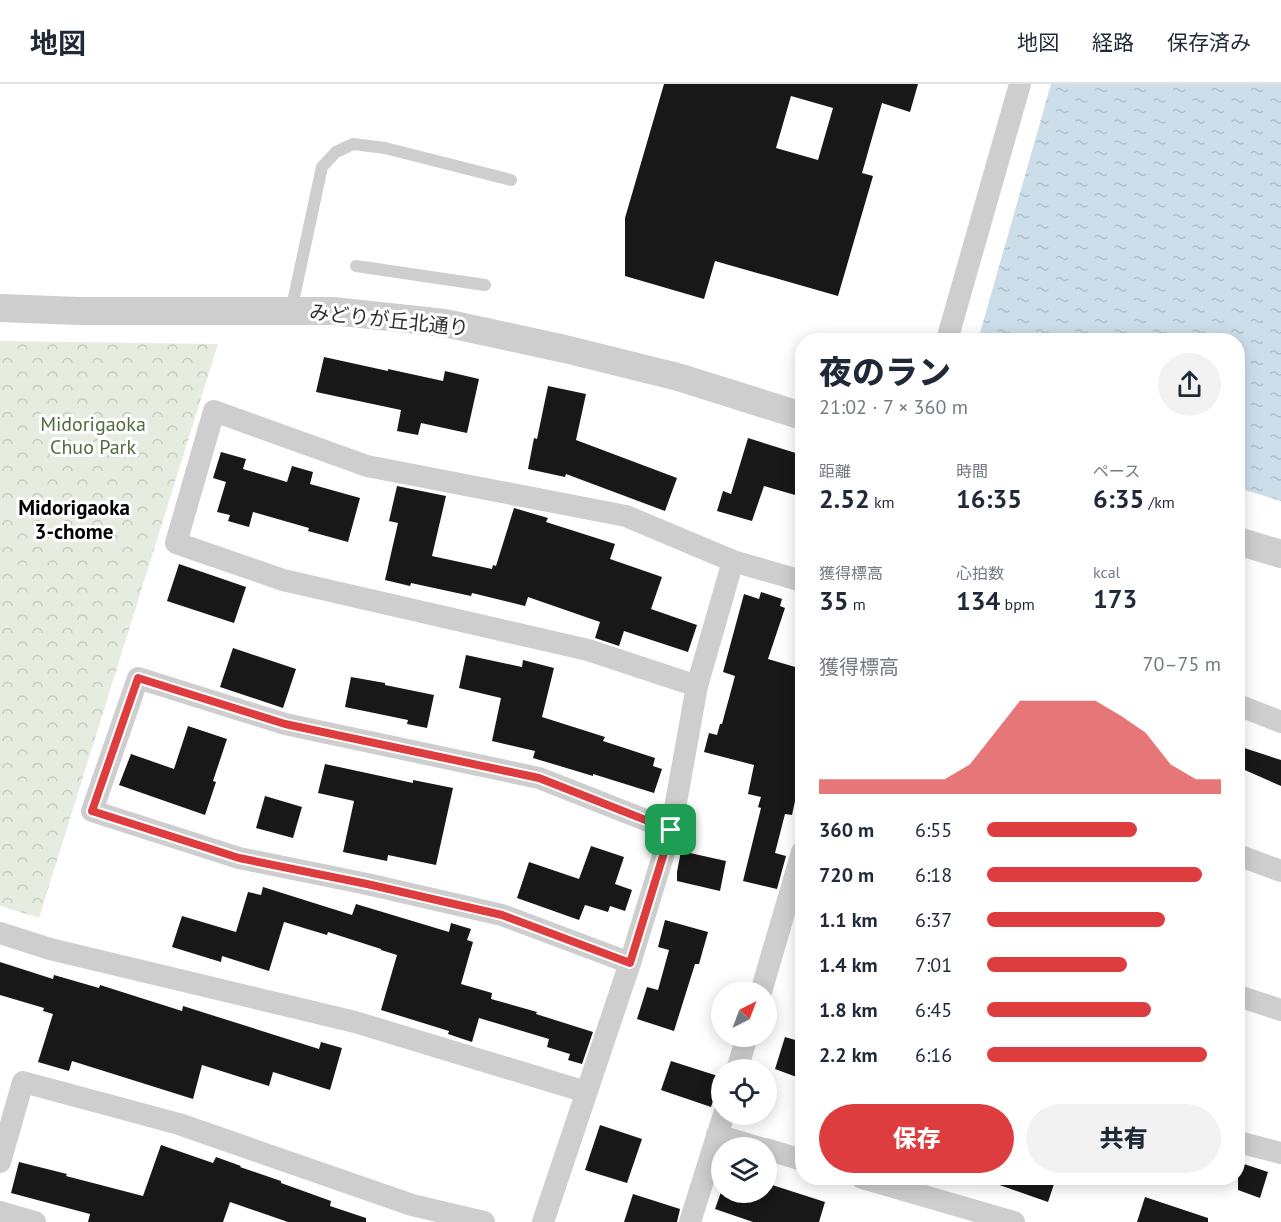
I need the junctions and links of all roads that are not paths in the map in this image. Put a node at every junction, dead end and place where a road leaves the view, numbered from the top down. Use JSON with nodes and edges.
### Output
{"nodes":[{"id":1,"x":1020,"y":84,"type":"edge"},
{"id":2,"x":511,"y":180,"type":"dead end"},
{"id":3,"x":356,"y":266,"type":"dead end"},
{"id":4,"x":485,"y":285,"type":"dead end"},
{"id":5,"x":0,"y":308,"type":"edge"},
{"id":6,"x":291,"y":311,"type":"junction"},
{"id":7,"x":949,"y":333,"type":"edge"},
{"id":8,"x":795,"y":414,"type":"edge"},
{"id":9,"x":1245,"y":543,"type":"edge"},
{"id":10,"x":1281,"y":554,"type":"edge"},
{"id":11,"x":733,"y":561,"type":"junction"},
{"id":12,"x":795,"y":579,"type":"edge"},
{"id":13,"x":697,"y":687,"type":"junction"},
{"id":14,"x":1245,"y":708,"type":"edge"},
{"id":15,"x":1281,"y":722,"type":"edge"},
{"id":16,"x":671,"y":830,"type":"junction"},
{"id":17,"x":1245,"y":858,"type":"edge"},
{"id":18,"x":1281,"y":871,"type":"edge"},
{"id":19,"x":795,"y":875,"type":"edge"},
{"id":20,"x":0,"y":933,"type":"edge"},
{"id":21,"x":630,"y":963,"type":"junction"},
{"id":22,"x":763,"y":981,"type":"edge"},
{"id":23,"x":1245,"y":998,"type":"edge"},
{"id":24,"x":1281,"y":1010,"type":"edge"},
{"id":25,"x":586,"y":1092,"type":"junction"},
{"id":26,"x":721,"y":1125,"type":"edge"},
{"id":27,"x":741,"y":1137,"type":"edge"},
{"id":28,"x":1245,"y":1144,"type":"edge"},
{"id":29,"x":777,"y":1152,"type":"edge"},
{"id":30,"x":1281,"y":1153,"type":"edge"},
{"id":31,"x":795,"y":1158,"type":"edge"},
{"id":32,"x":0,"y":1162,"type":"edge"},
{"id":33,"x":886,"y":1185,"type":"edge"},
{"id":34,"x":0,"y":1212,"type":"edge"},
{"id":35,"x":35,"y":1222,"type":"edge"},
{"id":36,"x":484,"y":1222,"type":"edge"},
{"id":37,"x":543,"y":1222,"type":"edge"},
{"id":38,"x":690,"y":1222,"type":"edge"},
{"id":39,"x":1014,"y":1222,"type":"edge"}],
"edges":[{"from":1,"to":7,"type":"street"},
{"from":2,"to":6,"type":"lane"},
{"from":3,"to":4,"type":"lane"},
{"from":5,"to":6,"type":"street","name":"みどりが丘北通り"},
{"from":6,"to":8,"type":"street","name":"みどりが丘北通り"},
{"from":9,"to":10,"type":"street"},
{"from":11,"to":12,"type":"street"},
{"from":11,"to":13,"type":"street"},
{"from":11,"to":13,"type":"street"},
{"from":13,"to":16,"type":"street"},
{"from":14,"to":15,"type":"street"},
{"from":16,"to":21,"type":"street"},
{"from":16,"to":21,"type":"street"},
{"from":17,"to":18,"type":"street"},
{"from":19,"to":22,"type":"street"},
{"from":20,"to":25,"type":"street"},
{"from":21,"to":25,"type":"street"},
{"from":23,"to":24,"type":"street"},
{"from":25,"to":37,"type":"street"},
{"from":26,"to":27,"type":"street"},
{"from":26,"to":38,"type":"street"},
{"from":28,"to":30,"type":"street"},
{"from":29,"to":31,"type":"street"},
{"from":32,"to":36,"type":"street"},
{"from":33,"to":39,"type":"street"},
{"from":34,"to":35,"type":"street"}]}
